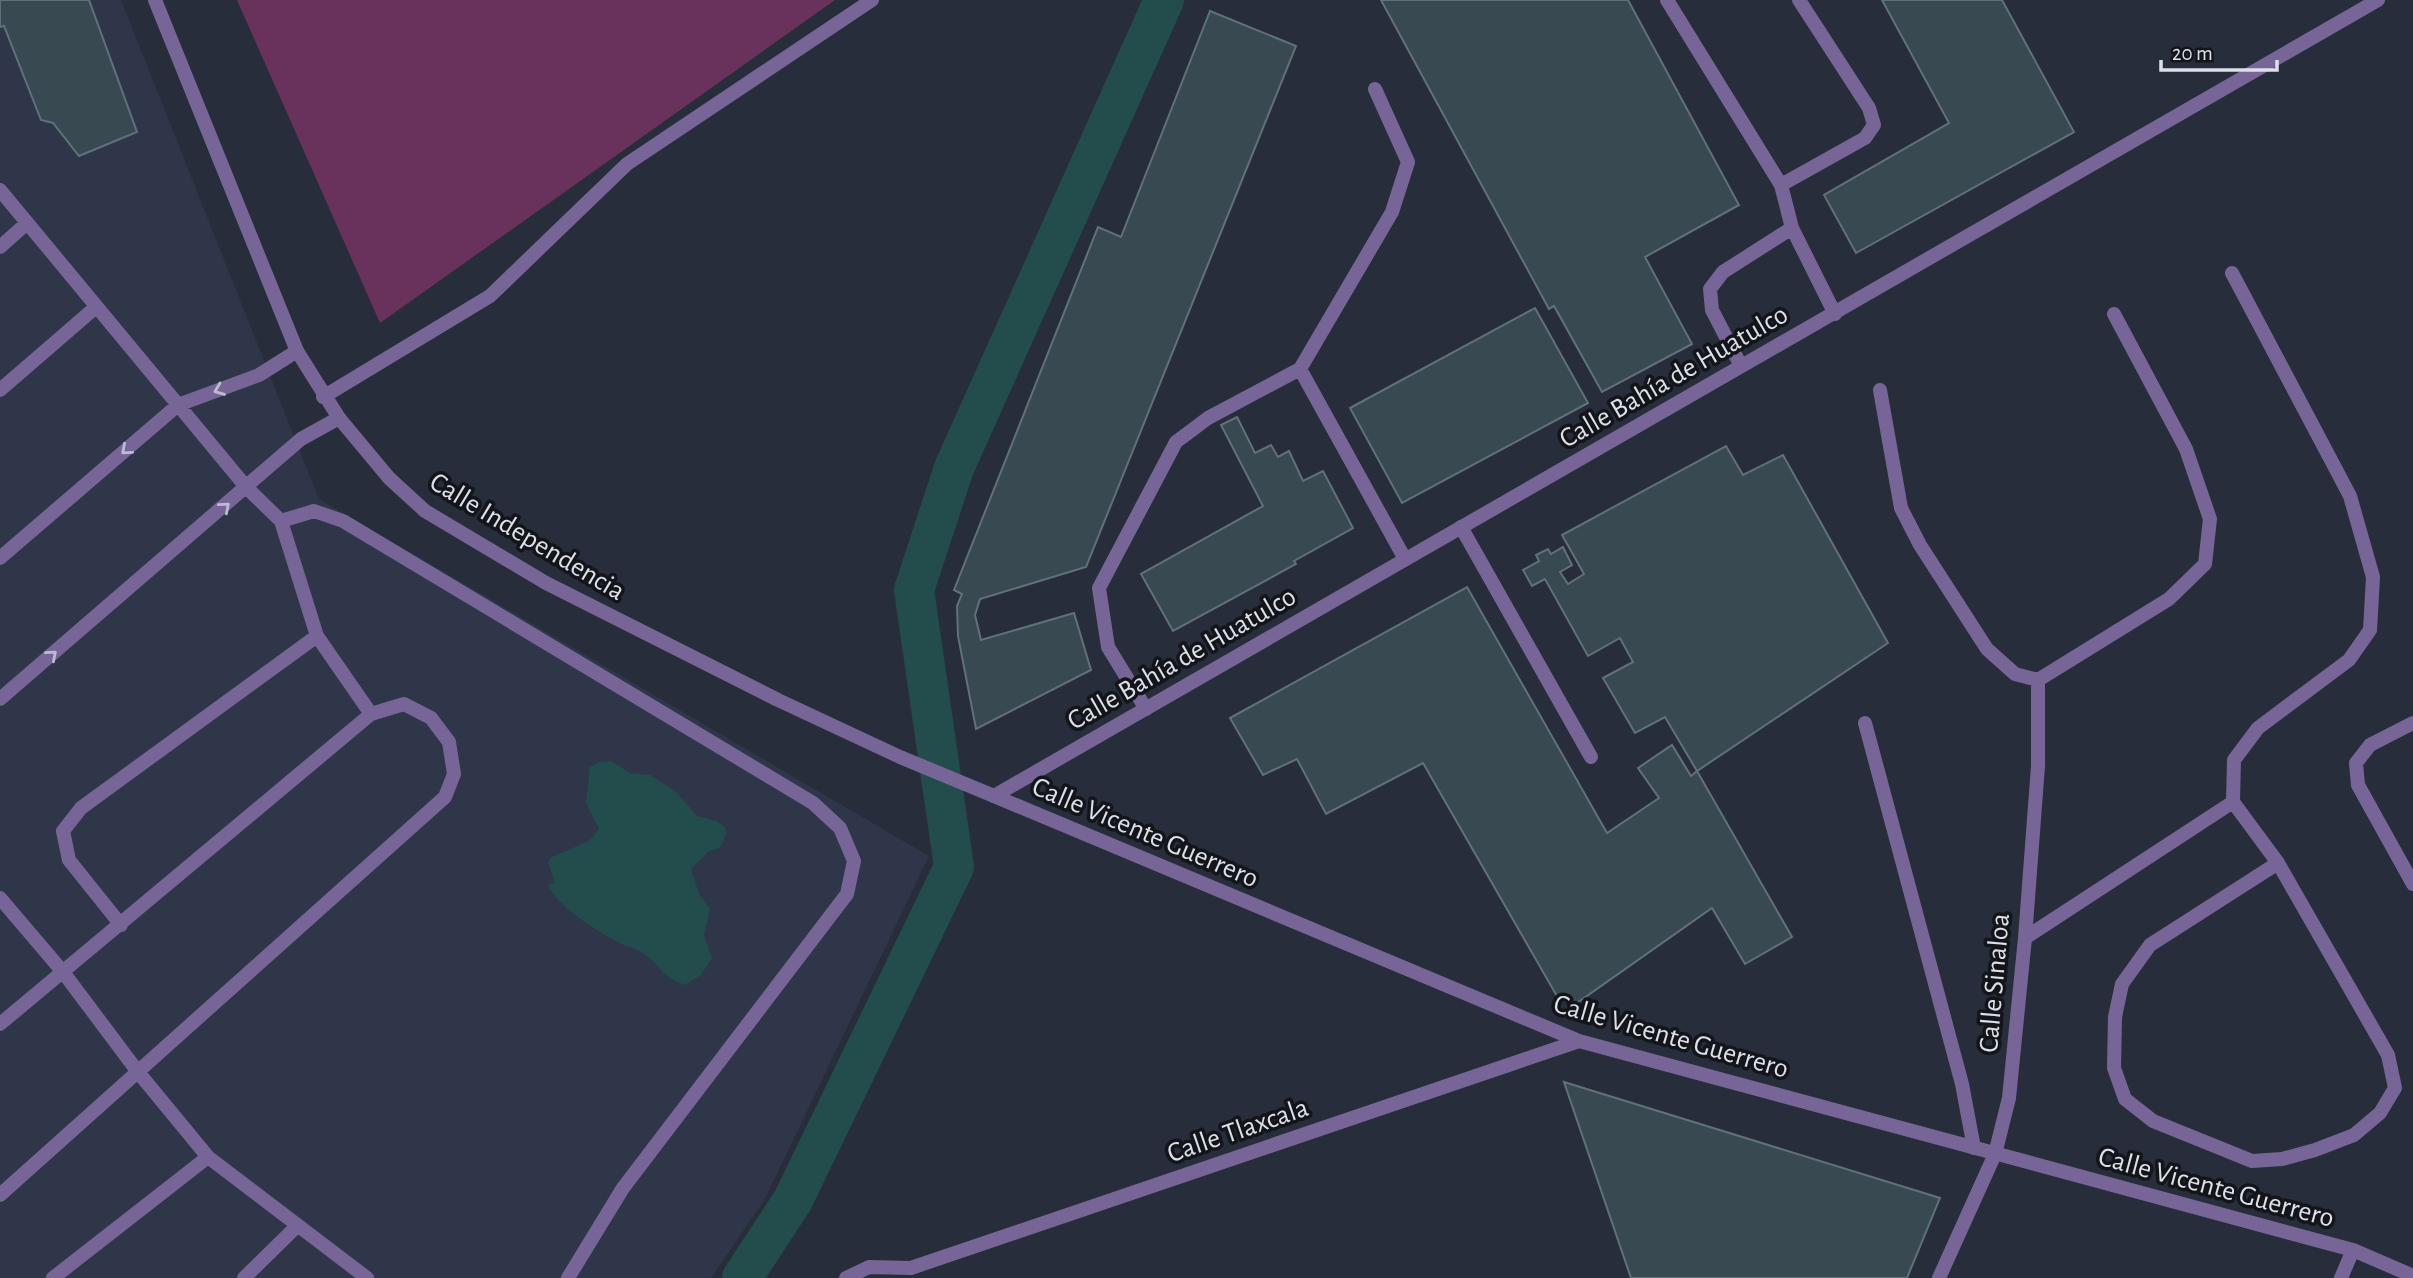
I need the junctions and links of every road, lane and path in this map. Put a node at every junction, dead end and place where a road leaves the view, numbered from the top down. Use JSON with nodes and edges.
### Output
{"nodes":[{"id":1,"x":155,"y":0,"type":"edge"},
{"id":2,"x":872,"y":0,"type":"edge"},
{"id":3,"x":1667,"y":0,"type":"edge"},
{"id":4,"x":1799,"y":0,"type":"edge"},
{"id":5,"x":2378,"y":0,"type":"edge"},
{"id":6,"x":1375,"y":89,"type":"dead end"},
{"id":7,"x":1781,"y":185,"type":"junction"},
{"id":8,"x":0,"y":190,"type":"edge"},
{"id":9,"x":27,"y":223,"type":"junction"},
{"id":10,"x":1792,"y":228,"type":"junction"},
{"id":11,"x":0,"y":247,"type":"edge"},
{"id":12,"x":2232,"y":273,"type":"dead end"},
{"id":13,"x":96,"y":307,"type":"junction"},
{"id":14,"x":1835,"y":314,"type":"junction"},
{"id":15,"x":2114,"y":314,"type":"dead end"},
{"id":16,"x":297,"y":351,"type":"junction"},
{"id":17,"x":1741,"y":366,"type":"junction"},
{"id":18,"x":1300,"y":369,"type":"junction"},
{"id":19,"x":0,"y":390,"type":"edge"},
{"id":20,"x":1880,"y":390,"type":"dead end"},
{"id":21,"x":323,"y":397,"type":"junction"},
{"id":22,"x":178,"y":405,"type":"junction"},
{"id":23,"x":339,"y":418,"type":"junction"},
{"id":24,"x":247,"y":488,"type":"junction"},
{"id":25,"x":281,"y":521,"type":"junction"},
{"id":26,"x":1461,"y":527,"type":"junction"},
{"id":27,"x":0,"y":558,"type":"edge"},
{"id":28,"x":1405,"y":559,"type":"junction"},
{"id":29,"x":317,"y":636,"type":"junction"},
{"id":30,"x":2038,"y":680,"type":"junction"},
{"id":31,"x":0,"y":699,"type":"edge"},
{"id":32,"x":1146,"y":709,"type":"junction"},
{"id":33,"x":371,"y":714,"type":"junction"},
{"id":34,"x":1865,"y":723,"type":"dead end"},
{"id":35,"x":2413,"y":723,"type":"edge"},
{"id":36,"x":900,"y":757,"type":"joint"},
{"id":37,"x":1591,"y":757,"type":"dead end"},
{"id":38,"x":994,"y":796,"type":"junction"},
{"id":39,"x":2233,"y":802,"type":"junction"},
{"id":40,"x":2278,"y":863,"type":"junction"},
{"id":41,"x":2413,"y":884,"type":"edge"},
{"id":42,"x":0,"y":898,"type":"edge"},
{"id":43,"x":121,"y":925,"type":"junction"},
{"id":44,"x":2025,"y":938,"type":"junction"},
{"id":45,"x":63,"y":972,"type":"junction"},
{"id":46,"x":1,"y":1021,"type":"edge"},
{"id":47,"x":1579,"y":1041,"type":"junction"},
{"id":48,"x":138,"y":1072,"type":"junction"},
{"id":49,"x":1975,"y":1147,"type":"junction"},
{"id":50,"x":1995,"y":1154,"type":"junction"},
{"id":51,"x":208,"y":1157,"type":"junction"},
{"id":52,"x":0,"y":1195,"type":"edge"},
{"id":53,"x":297,"y":1226,"type":"junction"},
{"id":54,"x":2353,"y":1250,"type":"junction"},
{"id":55,"x":913,"y":1273,"type":"edge"},
{"id":56,"x":2413,"y":1276,"type":"edge"},
{"id":57,"x":53,"y":1278,"type":"edge"},
{"id":58,"x":244,"y":1278,"type":"edge"},
{"id":59,"x":367,"y":1278,"type":"edge"},
{"id":60,"x":568,"y":1278,"type":"edge"},
{"id":61,"x":846,"y":1278,"type":"edge"},
{"id":62,"x":1939,"y":1278,"type":"edge"},
{"id":63,"x":2341,"y":1278,"type":"edge"}],
"edges":[{"from":1,"to":16,"type":"street","name":"Calle Independencia"},
{"from":2,"to":21,"type":"street"},
{"from":3,"to":7,"type":"street"},
{"from":4,"to":7,"type":"street"},
{"from":5,"to":14,"type":"street","name":"Calle Bahía de Huatulco"},
{"from":6,"to":18,"type":"street"},
{"from":7,"to":10,"type":"street"},
{"from":8,"to":9,"type":"street"},
{"from":9,"to":11,"type":"street"},
{"from":9,"to":13,"type":"street"},
{"from":10,"to":14,"type":"street"},
{"from":10,"to":17,"type":"street"},
{"from":12,"to":39,"type":"street"},
{"from":13,"to":19,"type":"street"},
{"from":13,"to":22,"type":"street"},
{"from":14,"to":17,"type":"street","name":"Calle Bahía de Huatulco"},
{"from":15,"to":30,"type":"street"},
{"from":16,"to":21,"type":"street","name":"Calle Independencia"},
{"from":16,"to":22,"type":"street","one_way":true},
{"from":17,"to":26,"type":"street","name":"Calle Bahía de Huatulco"},
{"from":18,"to":28,"type":"street"},
{"from":18,"to":32,"type":"street"},
{"from":20,"to":30,"type":"street"},
{"from":21,"to":23,"type":"street","name":"Calle Independencia"},
{"from":22,"to":24,"type":"street"},
{"from":22,"to":27,"type":"street","one_way":true},
{"from":23,"to":24,"type":"street"},
{"from":23,"to":36,"type":"street","name":"Calle Independencia"},
{"from":24,"to":25,"type":"street"},
{"from":31,"to":24,"type":"street","one_way":true},
{"from":25,"to":29,"type":"street"},
{"from":25,"to":60,"type":"street"},
{"from":26,"to":28,"type":"street","name":"Calle Bahía de Huatulco"},
{"from":26,"to":37,"type":"street"},
{"from":28,"to":32,"type":"street","name":"Calle Bahía de Huatulco"},
{"from":29,"to":33,"type":"street"},
{"from":29,"to":43,"type":"street"},
{"from":30,"to":44,"type":"street","name":"Calle Sinaloa"},
{"from":32,"to":38,"type":"street","name":"Calle Bahía de Huatulco"},
{"from":33,"to":43,"type":"street"},
{"from":33,"to":48,"type":"street"},
{"from":34,"to":49,"type":"street"},
{"from":35,"to":41,"type":"street"},
{"from":36,"to":38,"type":"street","name":"Calle Vicente Guerrero"},
{"from":38,"to":47,"type":"street","name":"Calle Vicente Guerrero"},
{"from":39,"to":40,"type":"street"},
{"from":39,"to":44,"type":"street"},
{"from":40,"to":40,"type":"street"},
{"from":42,"to":45,"type":"street"},
{"from":43,"to":45,"type":"street"},
{"from":44,"to":50,"type":"street","name":"Calle Sinaloa"},
{"from":45,"to":46,"type":"street"},
{"from":45,"to":48,"type":"street"},
{"from":47,"to":49,"type":"street","name":"Calle Vicente Guerrero"},
{"from":47,"to":55,"type":"street","name":"Calle Tlaxcala"},
{"from":48,"to":51,"type":"street"},
{"from":48,"to":52,"type":"street"},
{"from":49,"to":50,"type":"street","name":"Calle Vicente Guerrero"},
{"from":50,"to":54,"type":"street","name":"Calle Vicente Guerrero"},
{"from":50,"to":62,"type":"street","name":"Calle Sinaloa"},
{"from":51,"to":53,"type":"street"},
{"from":51,"to":57,"type":"street"},
{"from":53,"to":58,"type":"street"},
{"from":53,"to":59,"type":"street"},
{"from":54,"to":56,"type":"street","name":"Calle Vicente Guerrero"},
{"from":54,"to":63,"type":"street"},
{"from":55,"to":61,"type":"street"}]}
